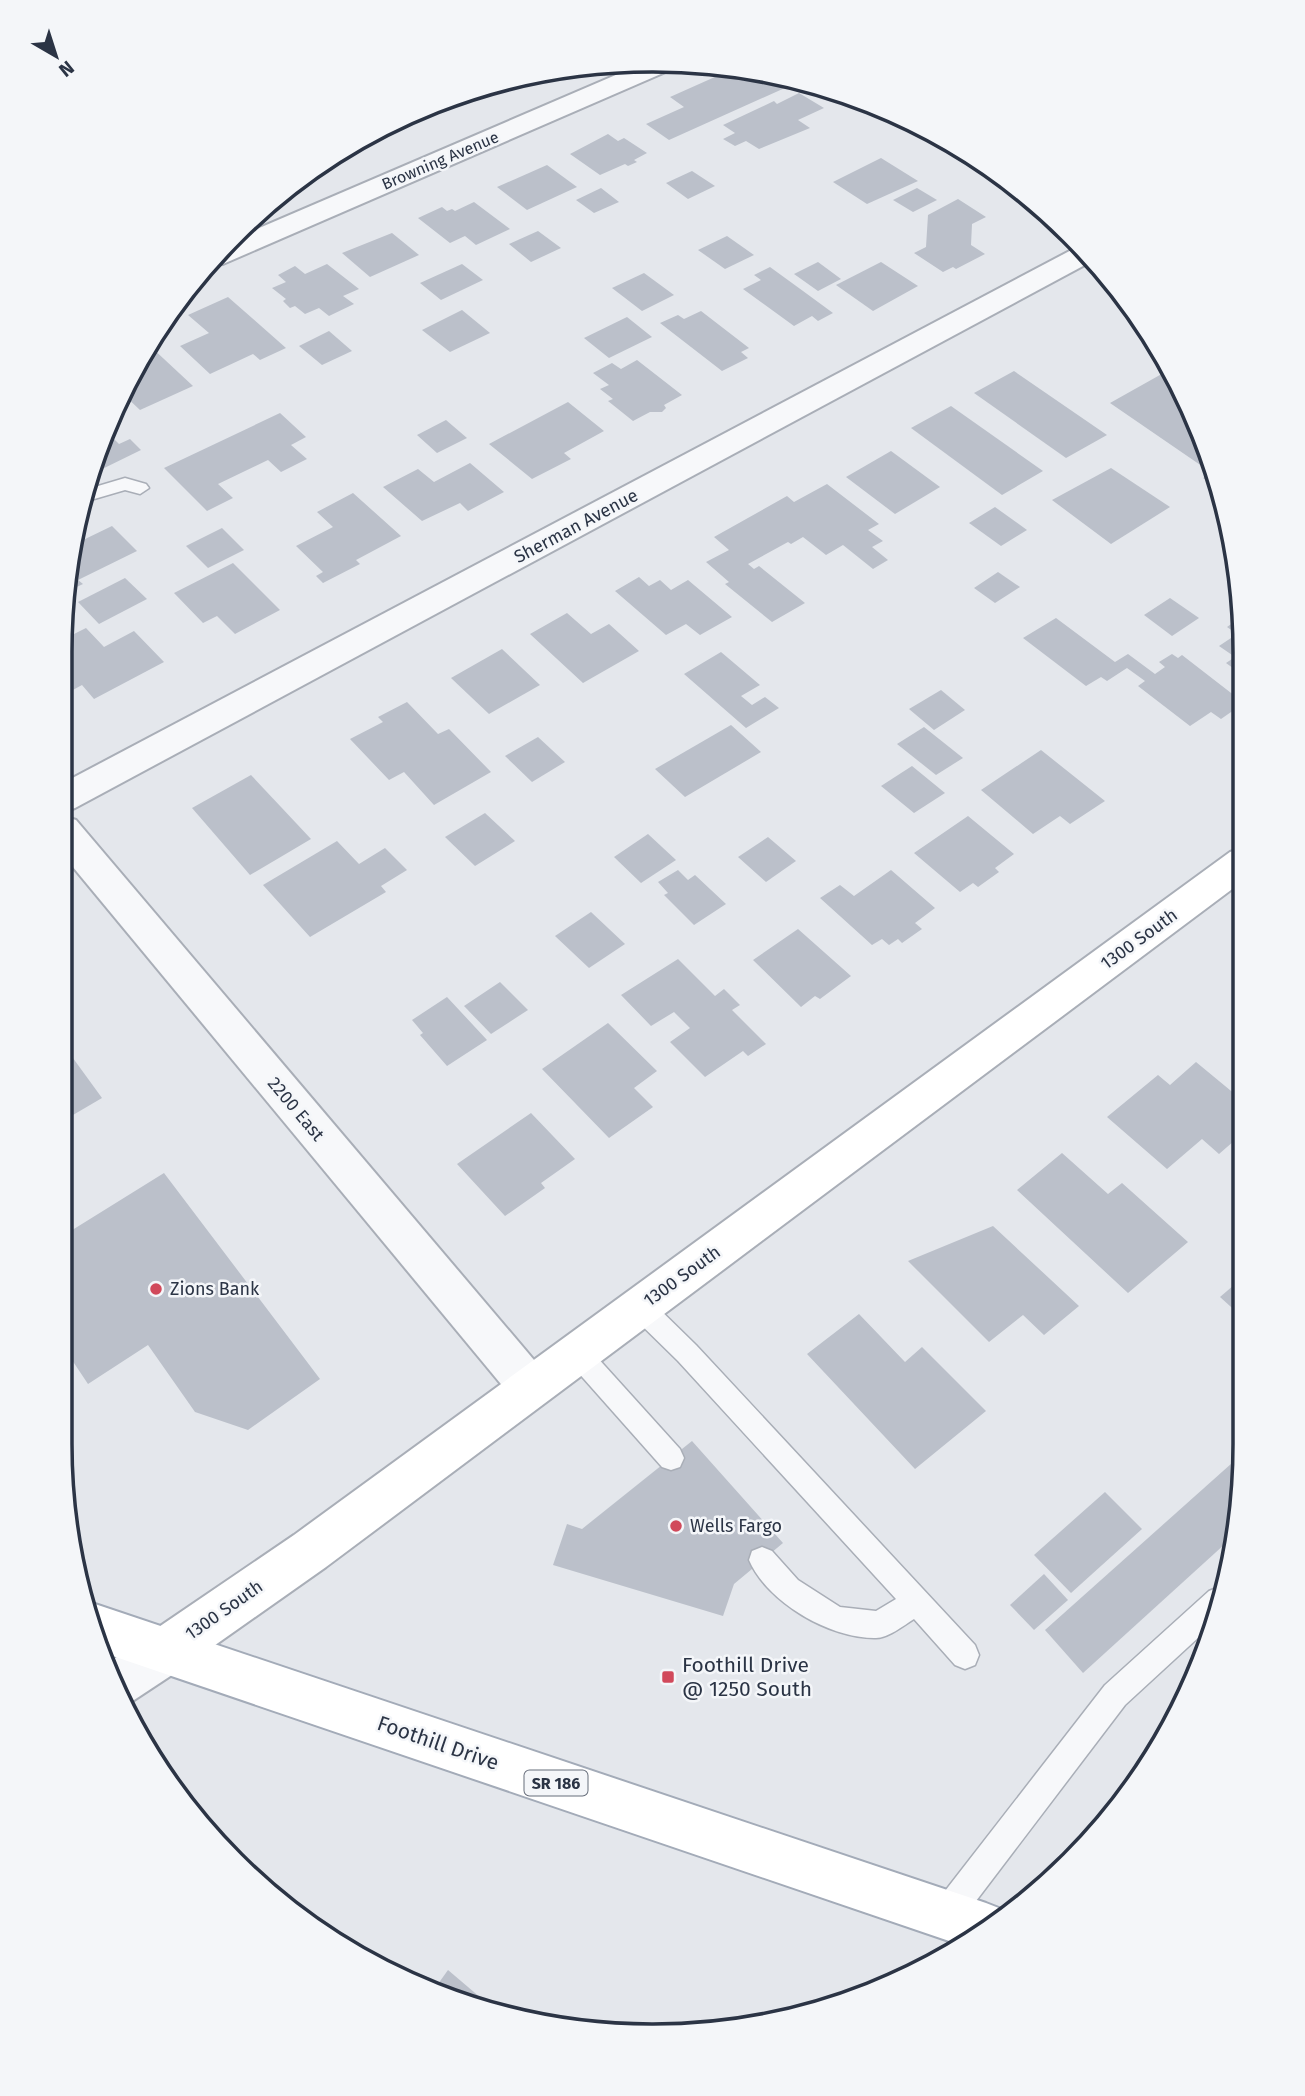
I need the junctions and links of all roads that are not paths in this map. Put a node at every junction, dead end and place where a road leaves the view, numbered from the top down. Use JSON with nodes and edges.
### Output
{"nodes":[{"id":1,"x":644,"y":72,"type":"edge"},
{"id":2,"x":237,"y":248,"type":"edge"},
{"id":3,"x":1078,"y":259,"type":"edge"},
{"id":4,"x":140,"y":488,"type":"dead end"},
{"id":5,"x":95,"y":493,"type":"edge"},
{"id":6,"x":72,"y":794,"type":"edge"},
{"id":7,"x":72,"y":841,"type":"edge"},
{"id":8,"x":1233,"y":869,"type":"edge"},
{"id":9,"x":640,"y":1307,"type":"junction"},
{"id":10,"x":577,"y":1353,"type":"junction"},
{"id":11,"x":530,"y":1387,"type":"junction"},
{"id":12,"x":671,"y":1458,"type":"dead end"},
{"id":13,"x":762,"y":1560,"type":"dead end"},
{"id":14,"x":917,"y":1602,"type":"junction"},
{"id":15,"x":1208,"y":1611,"type":"edge"},
{"id":16,"x":103,"y":1629,"type":"edge"},
{"id":17,"x":167,"y":1650,"type":"junction"},
{"id":18,"x":965,"y":1655,"type":"dead end"},
{"id":19,"x":123,"y":1681,"type":"edge"},
{"id":20,"x":966,"y":1922,"type":"edge"}],
"edges":[{"from":1,"to":2,"type":"street","name":"Browning Avenue"},
{"from":3,"to":6,"type":"street","name":"Sherman Avenue"},
{"from":4,"to":5,"type":"lane"},
{"from":7,"to":11,"type":"street","name":"2200 East"},
{"from":8,"to":9,"type":"street","name":"1300 South"},
{"from":9,"to":10,"type":"street","name":"1300 South"},
{"from":9,"to":14,"type":"lane"},
{"from":10,"to":11,"type":"street","name":"1300 South"},
{"from":10,"to":12,"type":"lane"},
{"from":11,"to":17,"type":"street","name":"1300 South"},
{"from":13,"to":14,"type":"lane"},
{"from":14,"to":18,"type":"lane"},
{"from":15,"to":20,"type":"lane"},
{"from":16,"to":17,"type":"street","name":"Foothill Drive","number":"SR 186"},
{"from":17,"to":19,"type":"street","name":"1300 South"},
{"from":17,"to":20,"type":"street","name":"Foothill Drive","number":"SR 186"}]}
